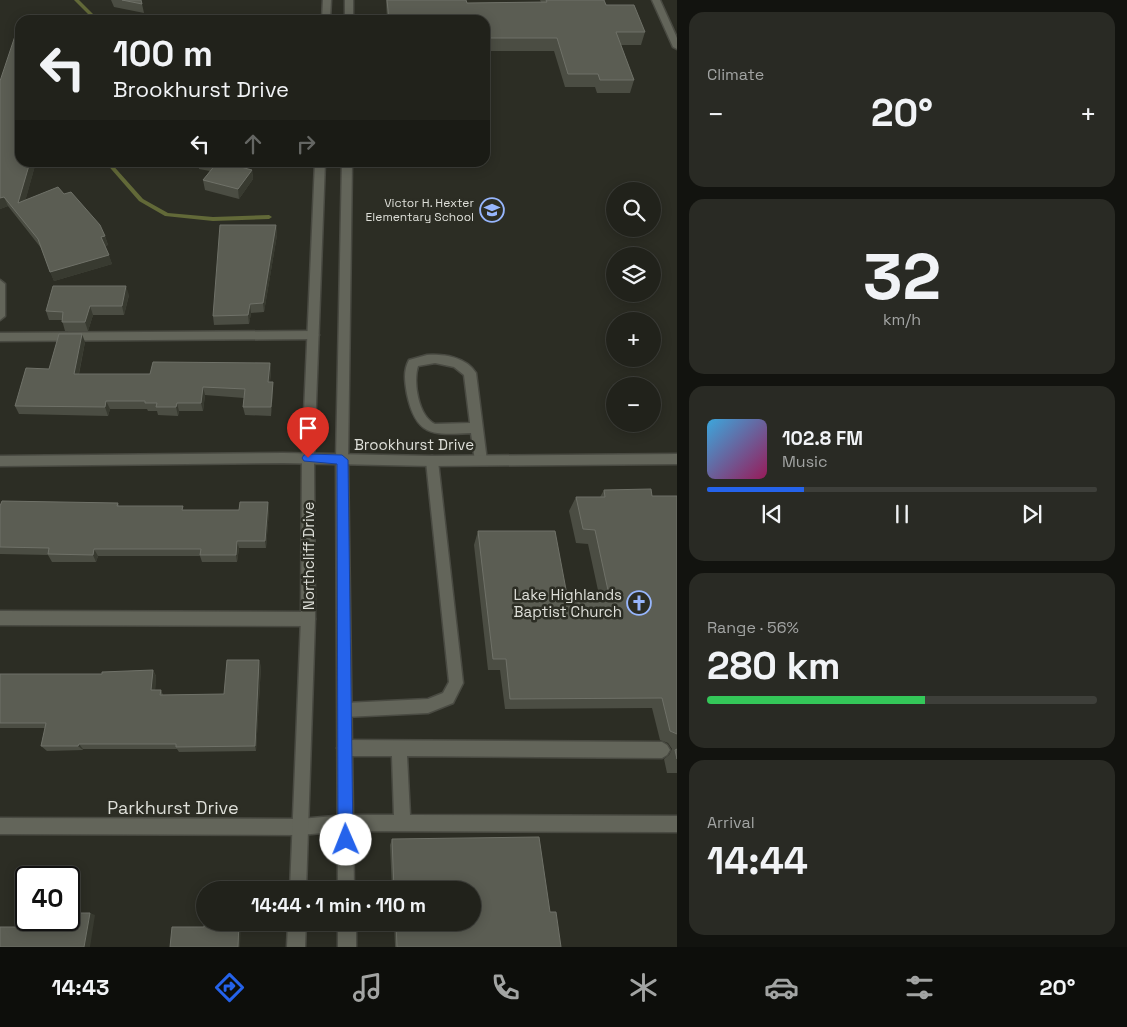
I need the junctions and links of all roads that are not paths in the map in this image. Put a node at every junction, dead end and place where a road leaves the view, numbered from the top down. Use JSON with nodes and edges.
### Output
{"nodes":[{"id":1,"x":327,"y":0,"type":"edge"},
{"id":2,"x":350,"y":0,"type":"edge"},
{"id":3,"x":656,"y":0,"type":"edge"},
{"id":4,"x":326,"y":15,"type":"edge"},
{"id":5,"x":349,"y":15,"type":"edge"},
{"id":6,"x":673,"y":29,"type":"edge"},
{"id":7,"x":677,"y":47,"type":"edge"},
{"id":8,"x":320,"y":167,"type":"edge"},
{"id":9,"x":347,"y":167,"type":"edge"},
{"id":10,"x":0,"y":284,"type":"edge"},
{"id":11,"x":0,"y":316,"type":"edge"},
{"id":12,"x":313,"y":335,"type":"junction"},
{"id":13,"x":0,"y":337,"type":"edge"},
{"id":14,"x":476,"y":428,"type":"junction"},
{"id":15,"x":308,"y":458,"type":"junction"},
{"id":16,"x":677,"y":459,"type":"edge"},
{"id":17,"x":342,"y":460,"type":"junction"},
{"id":18,"x":0,"y":461,"type":"edge"},
{"id":19,"x":432,"y":461,"type":"junction"},
{"id":20,"x":481,"y":461,"type":"junction"},
{"id":21,"x":0,"y":618,"type":"edge"},
{"id":22,"x":308,"y":619,"type":"junction"},
{"id":23,"x":345,"y":710,"type":"junction"},
{"id":24,"x":345,"y":748,"type":"junction"},
{"id":25,"x":399,"y":749,"type":"junction"},
{"id":26,"x":662,"y":750,"type":"dead end"},
{"id":27,"x":346,"y":823,"type":"junction"},
{"id":28,"x":402,"y":823,"type":"junction"},
{"id":29,"x":677,"y":824,"type":"edge"},
{"id":30,"x":0,"y":826,"type":"edge"},
{"id":31,"x":300,"y":828,"type":"junction"},
{"id":32,"x":298,"y":881,"type":"edge"},
{"id":33,"x":346,"y":881,"type":"edge"},
{"id":34,"x":297,"y":931,"type":"edge"},
{"id":35,"x":347,"y":931,"type":"edge"},
{"id":36,"x":296,"y":947,"type":"edge"},
{"id":37,"x":347,"y":947,"type":"edge"}],
"edges":[{"from":1,"to":4,"type":"street"},
{"from":2,"to":5,"type":"street"},
{"from":3,"to":6,"type":"street"},
{"from":6,"to":7,"type":"street"},
{"from":8,"to":12,"type":"street","name":"Northcliff Drive"},
{"from":9,"to":17,"type":"street"},
{"from":10,"to":11,"type":"street"},
{"from":12,"to":13,"type":"street"},
{"from":12,"to":15,"type":"street","name":"Northcliff Drive"},
{"from":14,"to":14,"type":"street"},
{"from":14,"to":20,"type":"street"},
{"from":15,"to":17,"type":"street","name":"Brookhurst Drive"},
{"from":15,"to":18,"type":"street","name":"Brookhurst Drive"},
{"from":15,"to":22,"type":"street","name":"Northcliff Drive"},
{"from":16,"to":20,"type":"street","name":"Brookhurst Drive"},
{"from":17,"to":19,"type":"street","name":"Brookhurst Drive"},
{"from":17,"to":23,"type":"street"},
{"from":19,"to":20,"type":"street","name":"Brookhurst Drive"},
{"from":19,"to":23,"type":"street"},
{"from":21,"to":22,"type":"street"},
{"from":22,"to":31,"type":"street","name":"Northcliff Drive"},
{"from":23,"to":24,"type":"street"},
{"from":24,"to":25,"type":"street"},
{"from":24,"to":27,"type":"street"},
{"from":25,"to":26,"type":"street"},
{"from":25,"to":28,"type":"street"},
{"from":27,"to":28,"type":"street","name":"Parkhurst Drive"},
{"from":27,"to":31,"type":"street","name":"Parkhurst Drive"},
{"from":27,"to":33,"type":"street"},
{"from":28,"to":29,"type":"street","name":"Parkhurst Drive"},
{"from":30,"to":31,"type":"street","name":"Parkhurst Drive"},
{"from":31,"to":32,"type":"street","name":"Northcliff Drive"},
{"from":34,"to":36,"type":"street"},
{"from":35,"to":37,"type":"street"}]}
